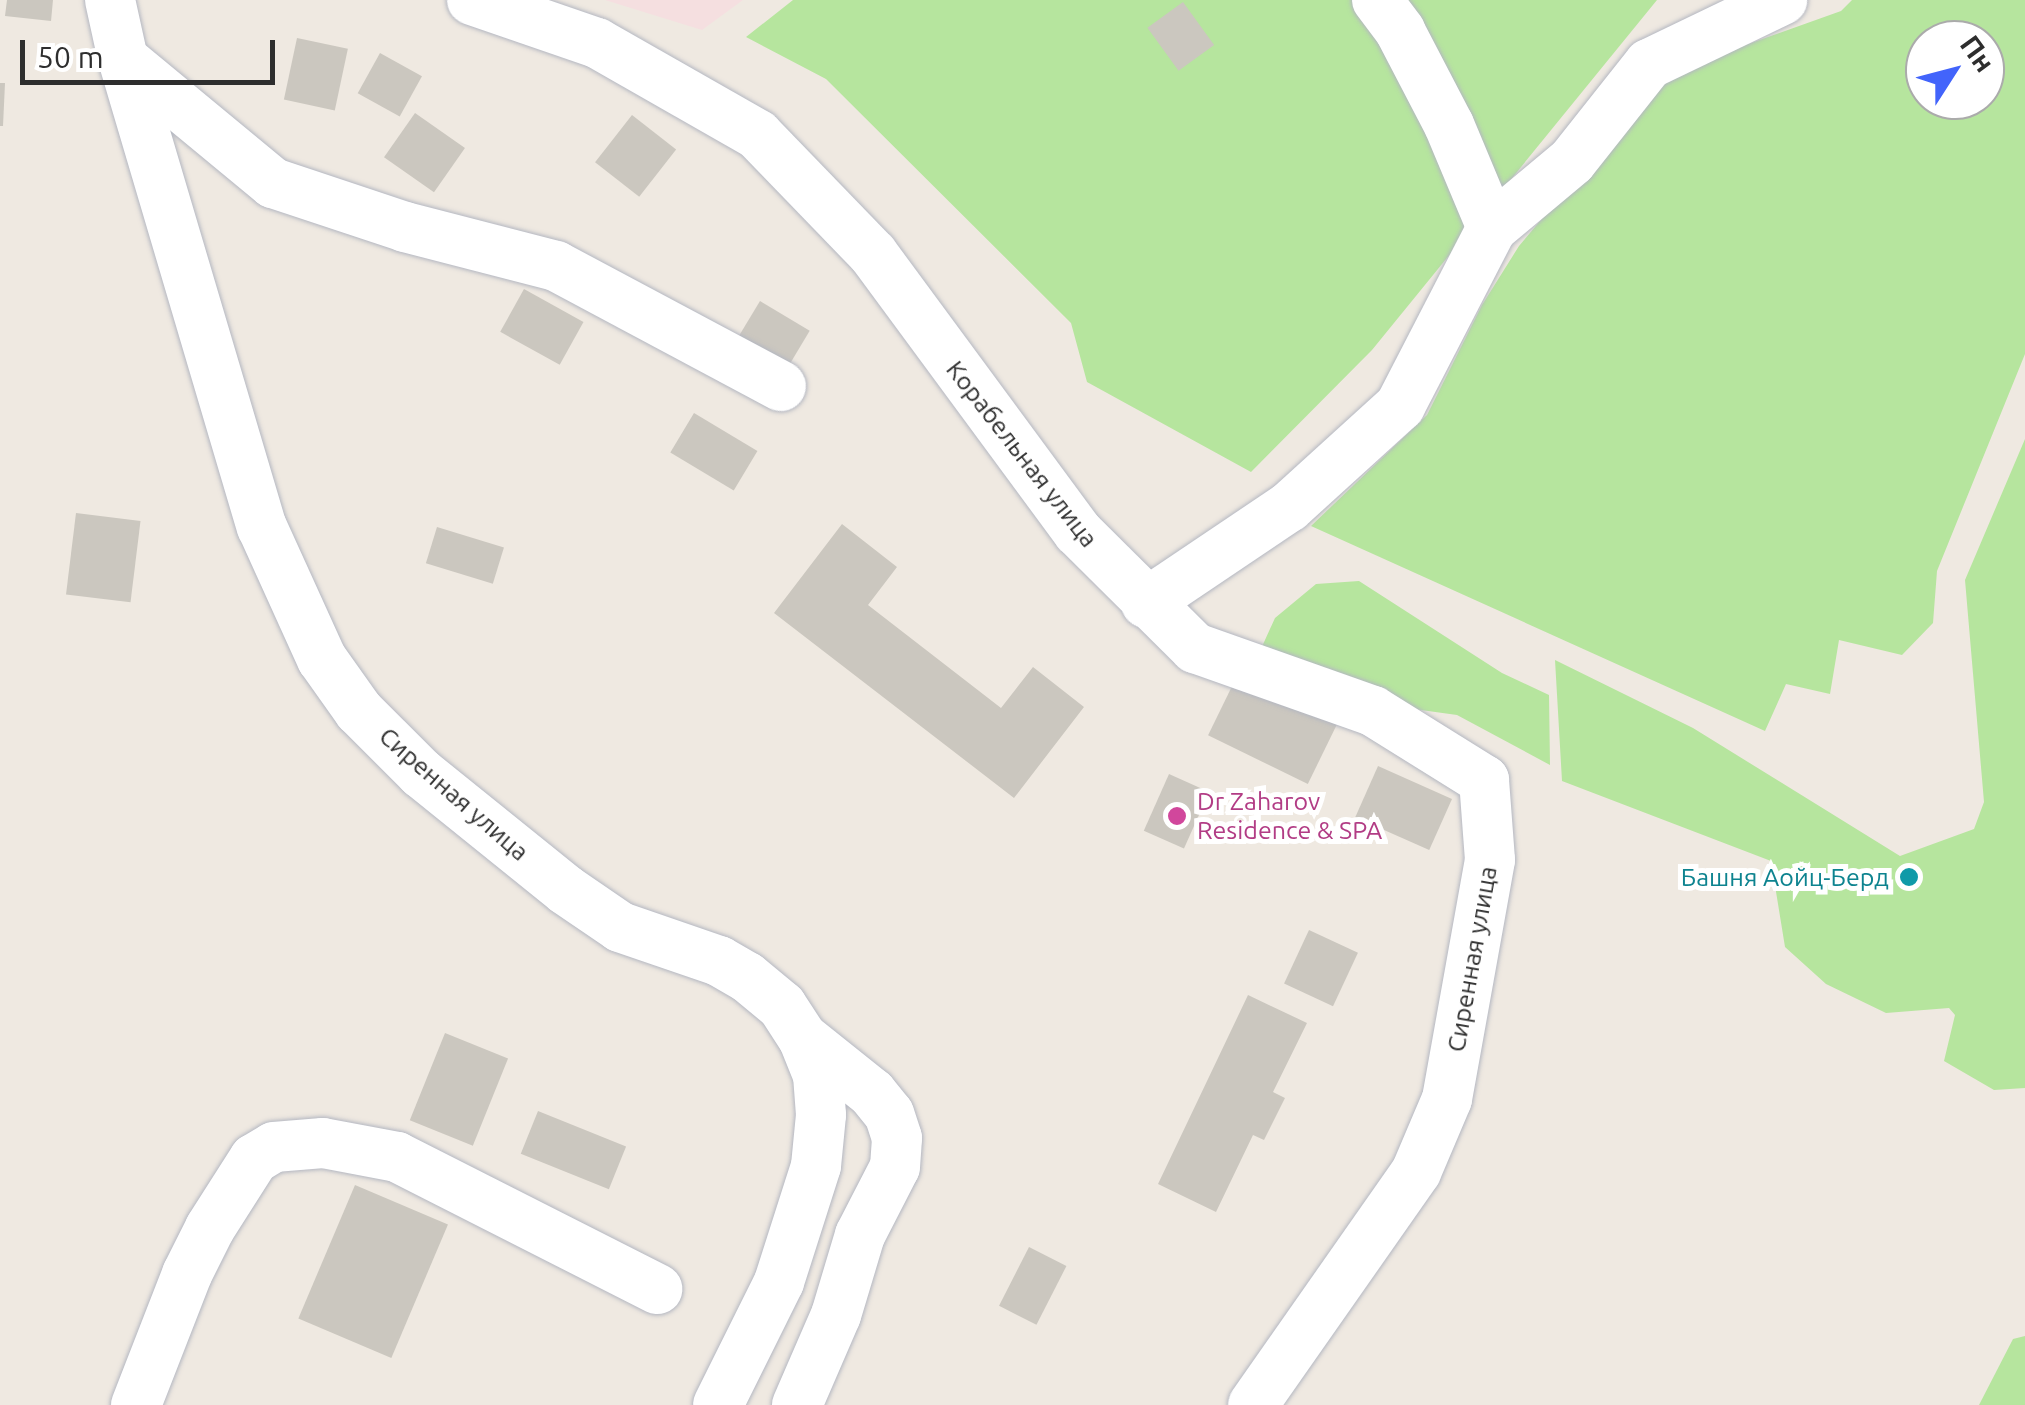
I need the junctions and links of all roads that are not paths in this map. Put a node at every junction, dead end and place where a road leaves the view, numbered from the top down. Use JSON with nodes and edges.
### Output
{"nodes":[{"id":1,"x":110,"y":0,"type":"edge"},
{"id":2,"x":472,"y":0,"type":"edge"},
{"id":3,"x":1376,"y":0,"type":"edge"},
{"id":4,"x":1782,"y":0,"type":"edge"},
{"id":5,"x":123,"y":58,"type":"junction"},
{"id":6,"x":1492,"y":228,"type":"junction"},
{"id":7,"x":781,"y":386,"type":"dead end"},
{"id":8,"x":1146,"y":603,"type":"junction"},
{"id":9,"x":803,"y":1038,"type":"junction"},
{"id":10,"x":657,"y":1289,"type":"dead end"},
{"id":11,"x":136,"y":1405,"type":"edge"},
{"id":12,"x":718,"y":1405,"type":"edge"},
{"id":13,"x":797,"y":1405,"type":"edge"},
{"id":14,"x":1253,"y":1405,"type":"edge"}],
"edges":[{"from":1,"to":5,"type":"street","name":"Сиренная улица"},
{"from":2,"to":8,"type":"street","name":"Корабельная улица"},
{"from":3,"to":6,"type":"street"},
{"from":4,"to":6,"type":"street"},
{"from":5,"to":7,"type":"street"},
{"from":5,"to":9,"type":"street","name":"Сиренная улица"},
{"from":6,"to":8,"type":"street"},
{"from":8,"to":14,"type":"street","name":"Сиренная улица"},
{"from":9,"to":12,"type":"street","name":"Сиренная улица"},
{"from":9,"to":13,"type":"street"},
{"from":10,"to":11,"type":"street"}]}
